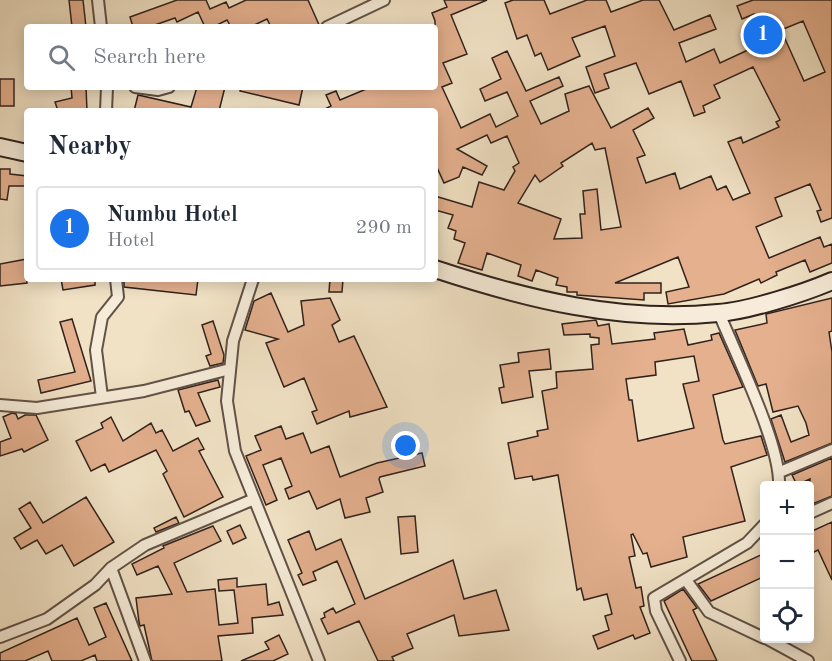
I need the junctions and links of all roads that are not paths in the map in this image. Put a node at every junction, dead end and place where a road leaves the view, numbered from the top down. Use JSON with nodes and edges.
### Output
{"nodes":[{"id":1,"x":98,"y":0,"type":"edge"},
{"id":2,"x":384,"y":0,"type":"edge"},
{"id":3,"x":101,"y":24,"type":"edge"},
{"id":4,"x":333,"y":24,"type":"edge"},
{"id":5,"x":106,"y":90,"type":"edge"},
{"id":6,"x":106,"y":108,"type":"edge"},
{"id":7,"x":0,"y":147,"type":"edge"},
{"id":8,"x":24,"y":152,"type":"edge"},
{"id":9,"x":438,"y":270,"type":"edge"},
{"id":10,"x":832,"y":281,"type":"edge"},
{"id":11,"x":116,"y":282,"type":"edge"},
{"id":12,"x":252,"y":282,"type":"edge"},
{"id":13,"x":719,"y":314,"type":"junction"},
{"id":14,"x":230,"y":369,"type":"junction"},
{"id":15,"x":102,"y":397,"type":"junction"},
{"id":16,"x":0,"y":405,"type":"edge"},
{"id":17,"x":832,"y":450,"type":"edge"},
{"id":18,"x":780,"y":472,"type":"junction"},
{"id":19,"x":779,"y":481,"type":"edge"},
{"id":20,"x":252,"y":500,"type":"junction"},
{"id":21,"x":832,"y":503,"type":"edge"},
{"id":22,"x":814,"y":511,"type":"edge"},
{"id":23,"x":760,"y":530,"type":"edge"},
{"id":24,"x":111,"y":568,"type":"junction"},
{"id":25,"x":686,"y":580,"type":"junction"},
{"id":26,"x":0,"y":636,"type":"edge"},
{"id":27,"x":760,"y":636,"type":"edge"},
{"id":28,"x":774,"y":643,"type":"edge"},
{"id":29,"x":145,"y":661,"type":"edge"},
{"id":30,"x":319,"y":661,"type":"edge"},
{"id":31,"x":680,"y":661,"type":"edge"},
{"id":32,"x":808,"y":661,"type":"edge"}],
"edges":[{"from":1,"to":3,"type":"street"},
{"from":2,"to":4,"type":"street"},
{"from":5,"to":6,"type":"street"},
{"from":7,"to":8,"type":"street"},
{"from":9,"to":13,"type":"street"},
{"from":10,"to":13,"type":"street"},
{"from":11,"to":15,"type":"street"},
{"from":12,"to":14,"type":"street"},
{"from":13,"to":18,"type":"street"},
{"from":14,"to":15,"type":"street"},
{"from":14,"to":20,"type":"street"},
{"from":15,"to":16,"type":"street"},
{"from":17,"to":18,"type":"street"},
{"from":18,"to":19,"type":"street"},
{"from":20,"to":24,"type":"street"},
{"from":20,"to":30,"type":"street"},
{"from":21,"to":22,"type":"street"},
{"from":23,"to":25,"type":"street"},
{"from":24,"to":26,"type":"street"},
{"from":24,"to":29,"type":"street"},
{"from":25,"to":27,"type":"street"},
{"from":25,"to":31,"type":"street"},
{"from":28,"to":32,"type":"street"}]}
